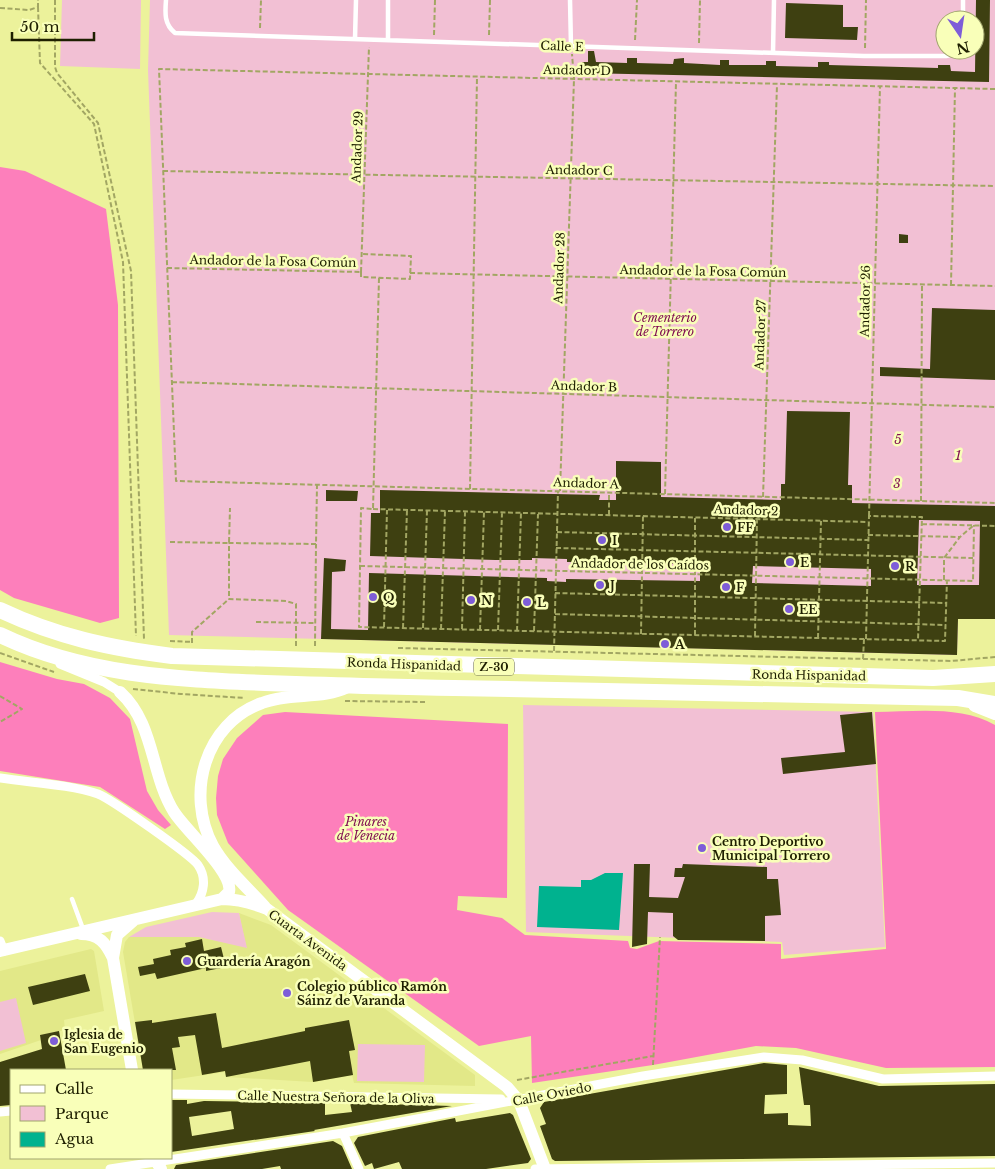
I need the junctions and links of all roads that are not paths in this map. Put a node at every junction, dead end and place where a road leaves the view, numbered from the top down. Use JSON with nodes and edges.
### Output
{"nodes":[{"id":1,"x":166,"y":0,"type":"edge"},
{"id":2,"x":356,"y":0,"type":"edge"},
{"id":3,"x":388,"y":0,"type":"edge"},
{"id":4,"x":570,"y":0,"type":"edge"},
{"id":5,"x":774,"y":0,"type":"edge"},
{"id":6,"x":355,"y":39,"type":"junction"},
{"id":7,"x":388,"y":40,"type":"junction"},
{"id":8,"x":571,"y":46,"type":"junction"},
{"id":9,"x":773,"y":53,"type":"junction"},
{"id":10,"x":935,"y":56,"type":"edge"},
{"id":11,"x":0,"y":610,"type":"edge"},
{"id":12,"x":0,"y":634,"type":"edge"},
{"id":13,"x":43,"y":653,"type":"junction"},
{"id":14,"x":995,"y":674,"type":"edge"},
{"id":15,"x":350,"y":686,"type":"junction"},
{"id":16,"x":120,"y":692,"type":"joint"},
{"id":17,"x":958,"y":698,"type":"junction"},
{"id":18,"x":995,"y":704,"type":"edge"},
{"id":19,"x":995,"y":713,"type":"edge"},
{"id":20,"x":0,"y":778,"type":"edge"},
{"id":21,"x":72,"y":899,"type":"dead end"},
{"id":22,"x":222,"y":899,"type":"junction"},
{"id":23,"x":196,"y":904,"type":"junction"},
{"id":24,"x":267,"y":909,"type":"junction"},
{"id":25,"x":142,"y":916,"type":"junction"},
{"id":26,"x":83,"y":930,"type":"junction"},
{"id":27,"x":68,"y":935,"type":"junction"},
{"id":28,"x":1,"y":948,"type":"edge"},
{"id":29,"x":113,"y":958,"type":"junction"},
{"id":30,"x":132,"y":1069,"type":"edge"},
{"id":31,"x":995,"y":1076,"type":"edge"},
{"id":32,"x":172,"y":1094,"type":"edge"},
{"id":33,"x":501,"y":1099,"type":"dead end"},
{"id":34,"x":519,"y":1101,"type":"junction"},
{"id":35,"x":343,"y":1133,"type":"junction"},
{"id":36,"x":157,"y":1163,"type":"edge"},
{"id":37,"x":995,"y":1163,"type":"edge"},
{"id":38,"x":110,"y":1169,"type":"edge"},
{"id":39,"x":359,"y":1169,"type":"edge"},
{"id":40,"x":541,"y":1169,"type":"edge"}],
"edges":[{"from":1,"to":6,"type":"lane","name":"Calle E"},
{"from":2,"to":6,"type":"lane"},
{"from":3,"to":7,"type":"lane"},
{"from":4,"to":8,"type":"lane"},
{"from":5,"to":9,"type":"lane"},
{"from":6,"to":7,"type":"lane","name":"Calle E"},
{"from":7,"to":8,"type":"lane","name":"Calle E"},
{"from":8,"to":9,"type":"lane","name":"Calle E"},
{"from":9,"to":10,"type":"lane","name":"Calle E"},
{"from":11,"to":14,"type":"highway","name":"Ronda Hispanidad","number":"Z-30"},
{"from":12,"to":13,"type":"highway","name":"Ronda Hispanidad","number":"Z-30"},
{"from":13,"to":15,"type":"highway","name":"Ronda Hispanidad","number":"Z-30"},
{"from":13,"to":16,"type":"street"},
{"from":15,"to":17,"type":"highway","name":"Ronda Hispanidad","number":"Z-30"},
{"from":15,"to":24,"type":"street"},
{"from":16,"to":22,"type":"street"},
{"from":17,"to":18,"type":"highway","name":"Ronda Hispanidad","number":"Z-30"},
{"from":17,"to":19,"type":"main road"},
{"from":20,"to":23,"type":"street"},
{"from":21,"to":26,"type":"lane"},
{"from":22,"to":23,"type":"street","name":"Cuarta Avenida"},
{"from":22,"to":24,"type":"street","name":"Cuarta Avenida"},
{"from":23,"to":25,"type":"street","name":"Cuarta Avenida"},
{"from":24,"to":34,"type":"street","name":"Cuarta Avenida"},
{"from":25,"to":26,"type":"street","name":"Cuarta Avenida"},
{"from":25,"to":29,"type":"street"},
{"from":26,"to":27,"type":"street","name":"Cuarta Avenida"},
{"from":27,"to":28,"type":"street","name":"Cuarta Avenida"},
{"from":27,"to":29,"type":"street"},
{"from":29,"to":30,"type":"street"},
{"from":31,"to":34,"type":"street","name":"Calle Oviedo"},
{"from":32,"to":33,"type":"street","name":"Calle Nuestra Señora de la Oliva"},
{"from":34,"to":35,"type":"street","name":"Calle Oviedo"},
{"from":34,"to":40,"type":"street"},
{"from":35,"to":36,"type":"street","name":"Calle Oviedo"},
{"from":35,"to":39,"type":"street"},
{"from":36,"to":38,"type":"street","name":"Calle Oviedo"},
{"from":37,"to":40,"type":"street"}]}
